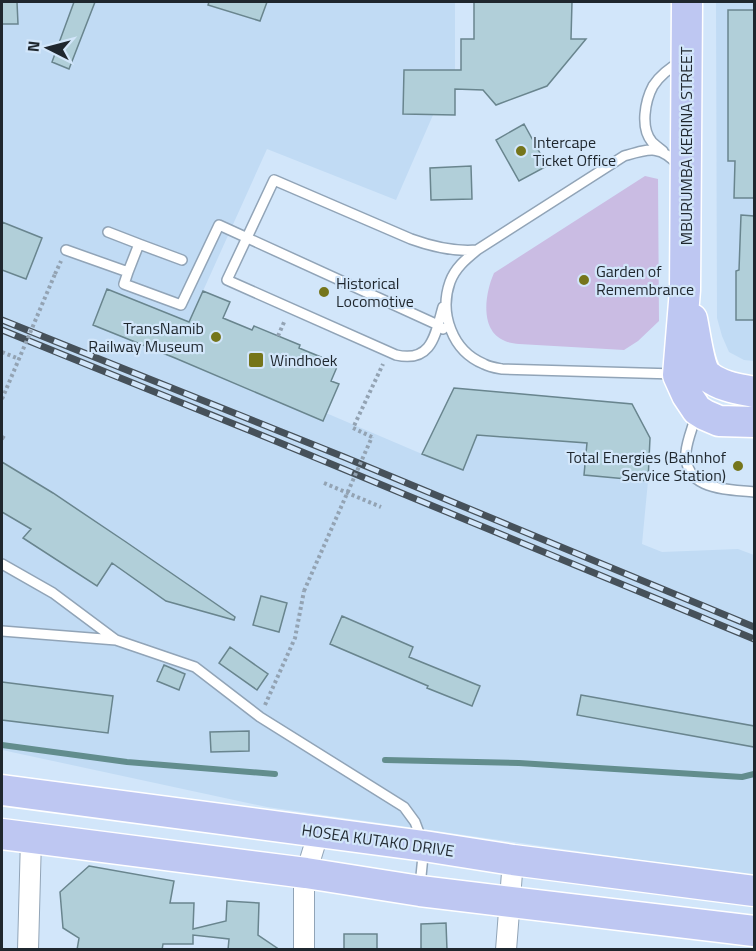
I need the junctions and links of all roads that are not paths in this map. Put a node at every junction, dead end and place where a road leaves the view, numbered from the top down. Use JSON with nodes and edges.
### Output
{"nodes":[{"id":1,"x":687,"y":2,"type":"edge"},
{"id":2,"x":687,"y":57,"type":"junction"},
{"id":3,"x":663,"y":151,"type":"junction"},
{"id":4,"x":686,"y":174,"type":"junction"},
{"id":5,"x":108,"y":232,"type":"dead end"},
{"id":6,"x":247,"y":238,"type":"junction"},
{"id":7,"x":139,"y":244,"type":"junction"},
{"id":8,"x":66,"y":250,"type":"dead end"},
{"id":9,"x":477,"y":250,"type":"junction"},
{"id":10,"x":182,"y":260,"type":"dead end"},
{"id":11,"x":128,"y":272,"type":"junction"},
{"id":12,"x":446,"y":299,"type":"junction"},
{"id":13,"x":438,"y":325,"type":"junction"},
{"id":14,"x":454,"y":338,"type":"junction"},
{"id":15,"x":690,"y":370,"type":"junction"},
{"id":16,"x":754,"y":392,"type":"edge"},
{"id":17,"x":697,"y":410,"type":"junction"},
{"id":18,"x":754,"y":422,"type":"edge"},
{"id":19,"x":754,"y":492,"type":"edge"},
{"id":20,"x":2,"y":564,"type":"edge"},
{"id":21,"x":2,"y":631,"type":"edge"},
{"id":22,"x":116,"y":640,"type":"junction"},
{"id":23,"x":2,"y":790,"type":"edge"},
{"id":24,"x":319,"y":831,"type":"junction"},
{"id":25,"x":2,"y":834,"type":"edge"},
{"id":26,"x":31,"y":838,"type":"junction"},
{"id":27,"x":424,"y":846,"type":"junction"},
{"id":28,"x":513,"y":860,"type":"junction"},
{"id":29,"x":306,"y":873,"type":"junction"},
{"id":30,"x":420,"y":891,"type":"junction"},
{"id":31,"x":754,"y":891,"type":"edge"},
{"id":32,"x":509,"y":902,"type":"junction"},
{"id":33,"x":754,"y":931,"type":"edge"},
{"id":34,"x":28,"y":950,"type":"edge"},
{"id":35,"x":304,"y":950,"type":"edge"},
{"id":36,"x":506,"y":950,"type":"edge"}],
"edges":[{"from":1,"to":2,"type":"main road","name":"MBURUMBA KERINA STREET"},
{"from":2,"to":3,"type":"lane"},
{"from":2,"to":4,"type":"main road","name":"MBURUMBA KERINA STREET"},
{"from":3,"to":4,"type":"lane"},
{"from":3,"to":9,"type":"lane"},
{"from":4,"to":15,"type":"main road","name":"MBURUMBA KERINA STREET"},
{"from":5,"to":7,"type":"lane"},
{"from":6,"to":9,"type":"lane"},
{"from":6,"to":11,"type":"lane"},
{"from":6,"to":13,"type":"lane"},
{"from":6,"to":13,"type":"lane"},
{"from":7,"to":10,"type":"lane"},
{"from":7,"to":11,"type":"lane"},
{"from":8,"to":11,"type":"lane"},
{"from":9,"to":12,"type":"lane"},
{"from":12,"to":13,"type":"lane"},
{"from":12,"to":14,"type":"lane"},
{"from":13,"to":14,"type":"lane"},
{"from":14,"to":15,"type":"lane"},
{"from":15,"to":16,"type":"main road"},
{"from":15,"to":17,"type":"main road"},
{"from":17,"to":18,"type":"main road"},
{"from":17,"to":19,"type":"lane"},
{"from":20,"to":22,"type":"lane"},
{"from":21,"to":22,"type":"lane"},
{"from":22,"to":27,"type":"lane"},
{"from":23,"to":24,"type":"main road","name":"HOSEA KUTAKO DRIVE"},
{"from":24,"to":27,"type":"main road","name":"HOSEA KUTAKO DRIVE"},
{"from":24,"to":29,"type":"street"},
{"from":25,"to":26,"type":"main road"},
{"from":26,"to":29,"type":"main road"},
{"from":26,"to":34,"type":"street"},
{"from":27,"to":28,"type":"main road","name":"HOSEA KUTAKO DRIVE"},
{"from":27,"to":30,"type":"lane"},
{"from":28,"to":31,"type":"main road","name":"HOSEA KUTAKO DRIVE"},
{"from":28,"to":32,"type":"street"},
{"from":29,"to":30,"type":"main road"},
{"from":29,"to":35,"type":"street"},
{"from":30,"to":32,"type":"main road"},
{"from":32,"to":33,"type":"main road"},
{"from":32,"to":36,"type":"street"}]}
